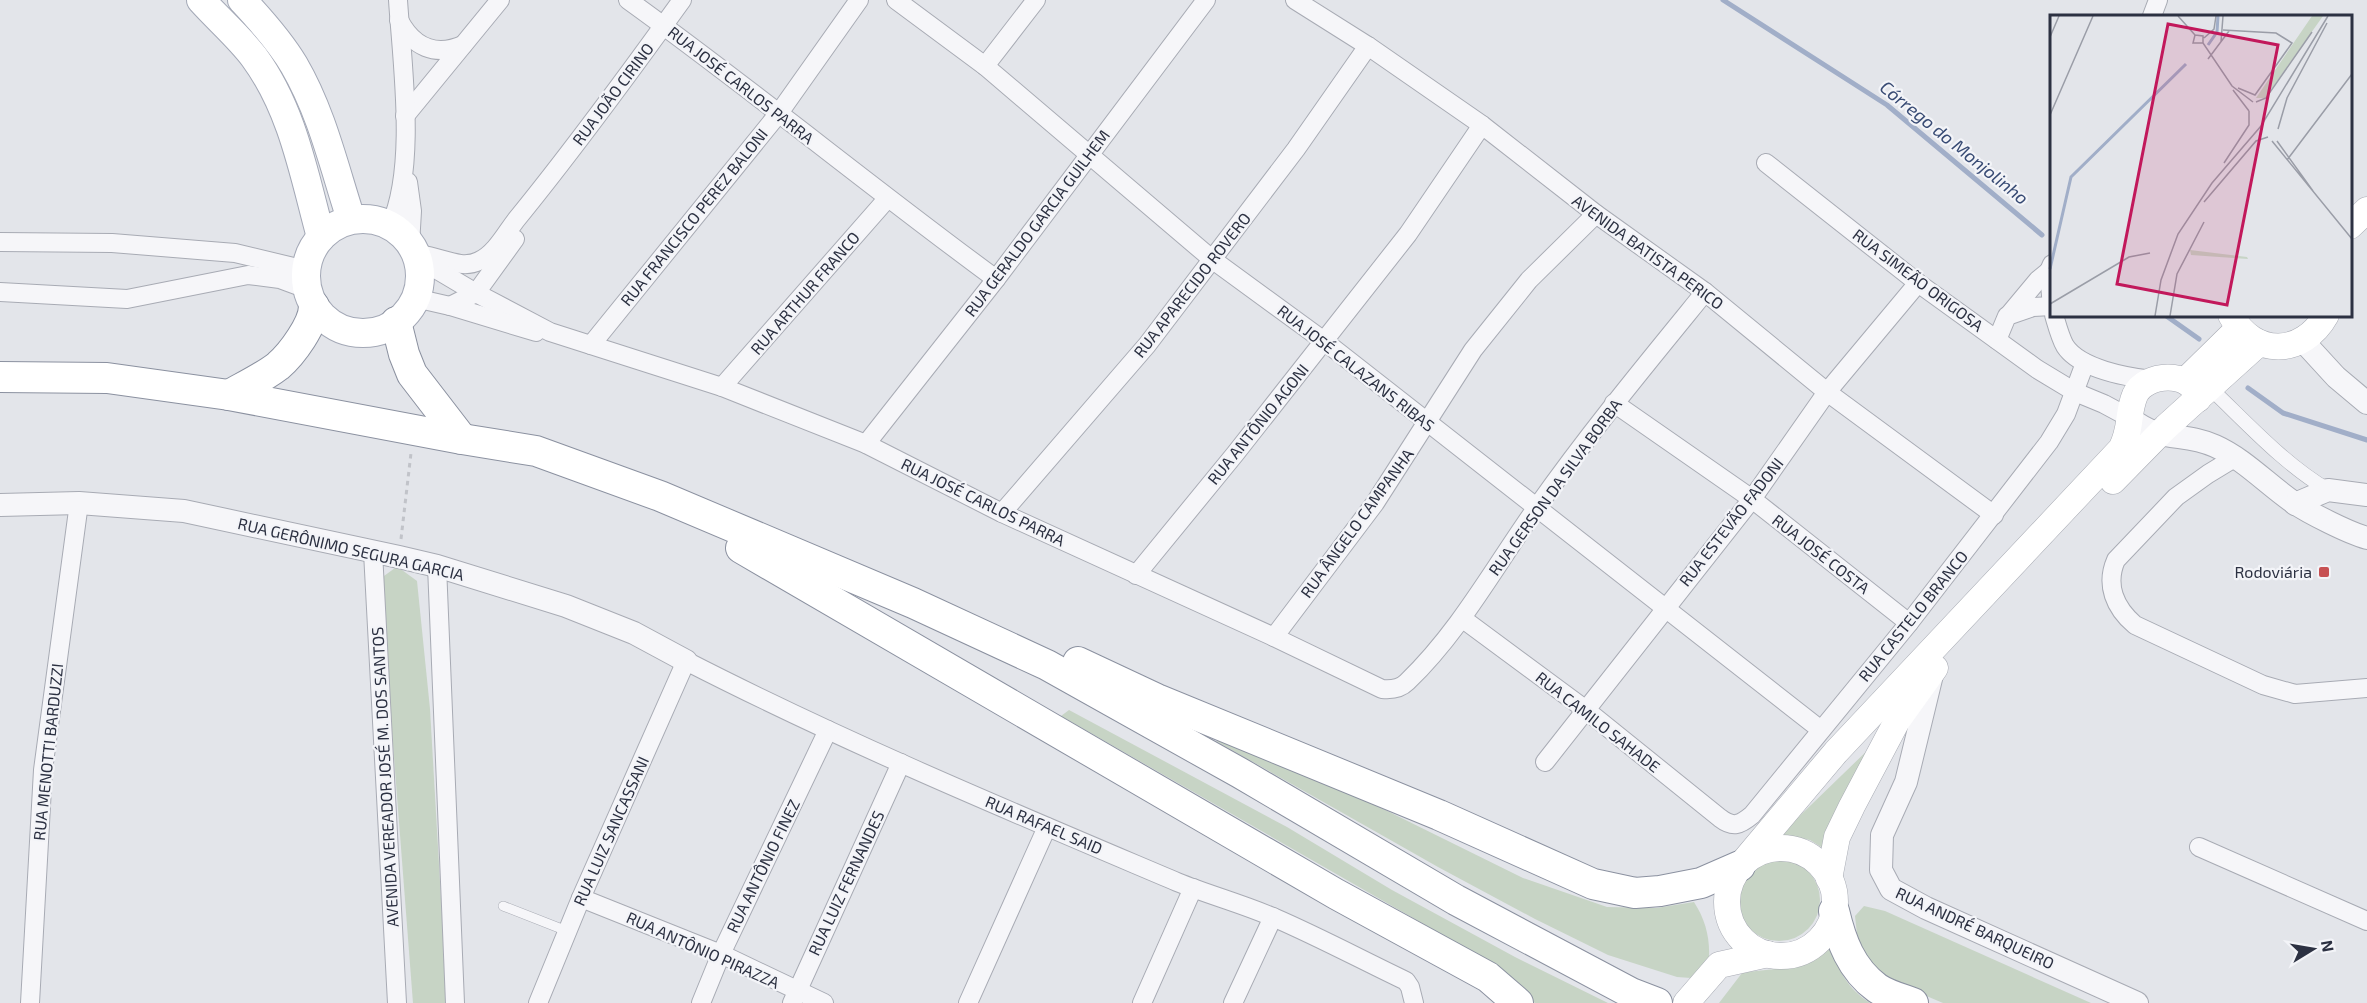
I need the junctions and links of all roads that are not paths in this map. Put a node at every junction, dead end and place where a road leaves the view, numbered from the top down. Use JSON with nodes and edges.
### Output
{"nodes":[{"id":1,"x":201,"y":0,"type":"edge"},
{"id":2,"x":242,"y":0,"type":"edge"},
{"id":3,"x":398,"y":0,"type":"edge"},
{"id":4,"x":500,"y":0,"type":"edge"},
{"id":5,"x":628,"y":0,"type":"edge"},
{"id":6,"x":682,"y":0,"type":"edge"},
{"id":7,"x":859,"y":0,"type":"edge"},
{"id":8,"x":896,"y":0,"type":"edge"},
{"id":9,"x":1036,"y":0,"type":"edge"},
{"id":10,"x":1206,"y":0,"type":"edge"},
{"id":11,"x":1295,"y":0,"type":"edge"},
{"id":12,"x":2158,"y":0,"type":"edge"},
{"id":13,"x":2152,"y":15,"type":"edge"},
{"id":14,"x":399,"y":20,"type":"junction"},
{"id":15,"x":664,"y":26,"type":"junction"},
{"id":16,"x":463,"y":45,"type":"junction"},
{"id":17,"x":1368,"y":46,"type":"junction"},
{"id":18,"x":985,"y":66,"type":"junction"},
{"id":19,"x":779,"y":113,"type":"junction"},
{"id":20,"x":405,"y":116,"type":"junction"},
{"id":21,"x":1482,"y":124,"type":"junction"},
{"id":22,"x":1090,"y":154,"type":"junction"},
{"id":23,"x":404,"y":157,"type":"junction"},
{"id":24,"x":1766,"y":163,"type":"dead end"},
{"id":25,"x":543,"y":188,"type":"junction"},
{"id":26,"x":887,"y":199,"type":"junction"},
{"id":27,"x":2367,"y":210,"type":"edge"},
{"id":28,"x":1596,"y":214,"type":"junction"},
{"id":29,"x":351,"y":219,"type":"junction"},
{"id":30,"x":2352,"y":224,"type":"edge"},
{"id":31,"x":390,"y":226,"type":"junction"},
{"id":32,"x":321,"y":237,"type":"junction"},
{"id":33,"x":0,"y":242,"type":"edge"},
{"id":34,"x":414,"y":252,"type":"junction"},
{"id":35,"x":1213,"y":260,"type":"junction"},
{"id":36,"x":2050,"y":269,"type":"edge"},
{"id":37,"x":996,"y":279,"type":"junction"},
{"id":38,"x":1918,"y":283,"type":"junction"},
{"id":39,"x":309,"y":288,"type":"junction"},
{"id":40,"x":0,"y":292,"type":"edge"},
{"id":41,"x":1705,"y":292,"type":"junction"},
{"id":42,"x":476,"y":293,"type":"junction"},
{"id":43,"x":415,"y":298,"type":"junction"},
{"id":44,"x":450,"y":306,"type":"junction"},
{"id":45,"x":2050,"y":307,"type":"edge"},
{"id":46,"x":2007,"y":316,"type":"junction"},
{"id":47,"x":2054,"y":316,"type":"edge"},
{"id":48,"x":2325,"y":316,"type":"edge"},
{"id":49,"x":396,"y":322,"type":"junction"},
{"id":50,"x":2243,"y":329,"type":"edge"},
{"id":51,"x":550,"y":332,"type":"junction"},
{"id":52,"x":1997,"y":340,"type":"junction"},
{"id":53,"x":1324,"y":341,"type":"junction"},
{"id":54,"x":2303,"y":341,"type":"junction"},
{"id":55,"x":591,"y":345,"type":"junction"},
{"id":56,"x":2085,"y":363,"type":"junction"},
{"id":57,"x":0,"y":377,"type":"edge"},
{"id":58,"x":2152,"y":381,"type":"junction"},
{"id":59,"x":723,"y":387,"type":"junction"},
{"id":60,"x":2198,"y":389,"type":"junction"},
{"id":61,"x":1827,"y":392,"type":"junction"},
{"id":62,"x":2074,"y":392,"type":"junction"},
{"id":63,"x":229,"y":395,"type":"junction"},
{"id":64,"x":1614,"y":403,"type":"junction"},
{"id":65,"x":2367,"y":403,"type":"edge"},
{"id":66,"x":2130,"y":418,"type":"junction"},
{"id":67,"x":1428,"y":423,"type":"junction"},
{"id":68,"x":2159,"y":435,"type":"junction"},
{"id":69,"x":462,"y":439,"type":"junction"},
{"id":70,"x":866,"y":444,"type":"junction"},
{"id":71,"x":2236,"y":457,"type":"junction"},
{"id":72,"x":2328,"y":490,"type":"junction"},
{"id":73,"x":2367,"y":495,"type":"edge"},
{"id":74,"x":660,"y":496,"type":"junction"},
{"id":75,"x":1752,"y":499,"type":"junction"},
{"id":76,"x":79,"y":503,"type":"junction"},
{"id":77,"x":2295,"y":504,"type":"junction"},
{"id":78,"x":0,"y":505,"type":"edge"},
{"id":79,"x":1537,"y":507,"type":"junction"},
{"id":80,"x":1002,"y":513,"type":"junction"},
{"id":81,"x":1994,"y":515,"type":"junction"},
{"id":82,"x":2367,"y":538,"type":"edge"},
{"id":83,"x":373,"y":552,"type":"junction"},
{"id":84,"x":437,"y":566,"type":"junction"},
{"id":85,"x":1136,"y":575,"type":"junction"},
{"id":86,"x":913,"y":603,"type":"junction"},
{"id":87,"x":1666,"y":607,"type":"junction"},
{"id":88,"x":1463,"y":619,"type":"junction"},
{"id":89,"x":1909,"y":623,"type":"junction"},
{"id":90,"x":1274,"y":637,"type":"junction"},
{"id":91,"x":686,"y":661,"type":"junction"},
{"id":92,"x":1933,"y":670,"type":"junction"},
{"id":93,"x":1406,"y":684,"type":"joint"},
{"id":94,"x":2367,"y":688,"type":"edge"},
{"id":95,"x":1586,"y":710,"type":"junction"},
{"id":96,"x":828,"y":730,"type":"junction"},
{"id":97,"x":1821,"y":730,"type":"junction"},
{"id":98,"x":1545,"y":762,"type":"dead end"},
{"id":99,"x":901,"y":763,"type":"junction"},
{"id":100,"x":1733,"y":825,"type":"joint"},
{"id":101,"x":1047,"y":827,"type":"junction"},
{"id":102,"x":2199,"y":847,"type":"dead end"},
{"id":103,"x":1740,"y":866,"type":"junction"},
{"id":104,"x":1829,"y":879,"type":"junction"},
{"id":105,"x":1193,"y":888,"type":"junction"},
{"id":106,"x":581,"y":898,"type":"junction"},
{"id":107,"x":503,"y":906,"type":"dead end"},
{"id":108,"x":1834,"y":911,"type":"junction"},
{"id":109,"x":1274,"y":917,"type":"junction"},
{"id":110,"x":2367,"y":921,"type":"edge"},
{"id":111,"x":1731,"y":923,"type":"junction"},
{"id":112,"x":567,"y":931,"type":"junction"},
{"id":113,"x":721,"y":954,"type":"junction"},
{"id":114,"x":1768,"y":954,"type":"junction"},
{"id":115,"x":1713,"y":971,"type":"junction"},
{"id":116,"x":794,"y":997,"type":"edge"},
{"id":117,"x":30,"y":1003,"type":"edge"},
{"id":118,"x":397,"y":1003,"type":"edge"},
{"id":119,"x":455,"y":1003,"type":"edge"},
{"id":120,"x":538,"y":1003,"type":"edge"},
{"id":121,"x":701,"y":1003,"type":"edge"},
{"id":122,"x":824,"y":1003,"type":"edge"},
{"id":123,"x":968,"y":1003,"type":"edge"},
{"id":124,"x":1142,"y":1003,"type":"edge"},
{"id":125,"x":1233,"y":1003,"type":"edge"},
{"id":126,"x":1414,"y":1003,"type":"edge"},
{"id":127,"x":1518,"y":1003,"type":"edge"},
{"id":128,"x":1657,"y":1003,"type":"edge"},
{"id":129,"x":1686,"y":1003,"type":"edge"},
{"id":130,"x":1913,"y":1003,"type":"edge"},
{"id":131,"x":2137,"y":1003,"type":"edge"}],
"edges":[{"from":1,"to":32,"type":"main road"},
{"from":2,"to":29,"type":"main road"},
{"from":3,"to":14,"type":"street"},
{"from":4,"to":16,"type":"street"},
{"from":5,"to":15,"type":"street","name":"RUA JOSÉ CARLOS PARRA"},
{"from":6,"to":15,"type":"street","name":"RUA JOÃO CIRINO"},
{"from":7,"to":19,"type":"street","name":"RUA FRANCISCO PEREZ BALONI"},
{"from":8,"to":18,"type":"street","name":"RUA JOSÉ CALAZANS RIBAS"},
{"from":9,"to":18,"type":"street"},
{"from":10,"to":22,"type":"street","name":"RUA GERALDO GARCIA GUILHEM"},
{"from":11,"to":17,"type":"street","name":"AVENIDA BATISTA PERICO"},
{"from":12,"to":13,"type":"street"},
{"from":14,"to":16,"type":"street"},
{"from":14,"to":20,"type":"street"},
{"from":15,"to":19,"type":"street","name":"RUA JOSÉ CARLOS PARRA"},
{"from":15,"to":25,"type":"street","name":"RUA JOÃO CIRINO"},
{"from":16,"to":20,"type":"street"},
{"from":17,"to":21,"type":"street","name":"AVENIDA BATISTA PERICO"},
{"from":17,"to":35,"type":"street","name":"RUA APARECIDO ROVERO"},
{"from":18,"to":22,"type":"street","name":"RUA JOSÉ CALAZANS RIBAS"},
{"from":19,"to":26,"type":"street","name":"RUA JOSÉ CARLOS PARRA"},
{"from":19,"to":55,"type":"street","name":"RUA FRANCISCO PEREZ BALONI"},
{"from":20,"to":23,"type":"street"},
{"from":21,"to":28,"type":"street","name":"AVENIDA BATISTA PERICO"},
{"from":21,"to":53,"type":"street","name":"RUA ANTÔNIO AGONI"},
{"from":22,"to":35,"type":"street","name":"RUA JOSÉ CALAZANS RIBAS"},
{"from":22,"to":37,"type":"street","name":"RUA GERALDO GARCIA GUILHEM"},
{"from":23,"to":31,"type":"street"},
{"from":23,"to":34,"type":"street"},
{"from":24,"to":38,"type":"street","name":"RUA SIMEÃO ORIGOSA"},
{"from":25,"to":34,"type":"street"},
{"from":25,"to":42,"type":"street"},
{"from":26,"to":37,"type":"street","name":"RUA JOSÉ CARLOS PARRA"},
{"from":26,"to":59,"type":"street","name":"RUA ARTHUR FRANCO"},
{"from":27,"to":30,"type":"main road"},
{"from":28,"to":41,"type":"street","name":"AVENIDA BATISTA PERICO"},
{"from":28,"to":67,"type":"street","name":"RUA ÂNGELO CAMPANHA"},
{"from":29,"to":31,"type":"main road"},
{"from":29,"to":32,"type":"main road"},
{"from":31,"to":34,"type":"main road"},
{"from":32,"to":39,"type":"main road"},
{"from":33,"to":39,"type":"street"},
{"from":34,"to":42,"type":"street","name":"RUA JOSÉ CARLOS PARRA"},
{"from":34,"to":43,"type":"main road"},
{"from":35,"to":53,"type":"street","name":"RUA JOSÉ CALAZANS RIBAS"},
{"from":35,"to":80,"type":"street","name":"RUA APARECIDO ROVERO"},
{"from":36,"to":46,"type":"street"},
{"from":37,"to":70,"type":"street","name":"RUA GERALDO GARCIA GUILHEM"},
{"from":38,"to":52,"type":"street","name":"RUA SIMEÃO ORIGOSA"},
{"from":38,"to":61,"type":"street","name":"RUA ESTEVÃO FADONI"},
{"from":39,"to":40,"type":"street"},
{"from":39,"to":49,"type":"main road"},
{"from":39,"to":63,"type":"highway"},
{"from":41,"to":61,"type":"street","name":"AVENIDA BATISTA PERICO"},
{"from":41,"to":64,"type":"street","name":"RUA GERSON DA SILVA BORBA"},
{"from":42,"to":44,"type":"street"},
{"from":42,"to":51,"type":"street","name":"RUA JOSÉ CARLOS PARRA"},
{"from":43,"to":44,"type":"street","name":"RUA JOSÉ CARLOS PARRA"},
{"from":43,"to":49,"type":"main road"},
{"from":44,"to":51,"type":"street","name":"RUA JOSÉ CARLOS PARRA"},
{"from":45,"to":46,"type":"street"},
{"from":46,"to":52,"type":"street"},
{"from":47,"to":56,"type":"street"},
{"from":48,"to":54,"type":"main road"},
{"from":49,"to":69,"type":"highway"},
{"from":50,"to":54,"type":"main road"},
{"from":50,"to":60,"type":"main road"},
{"from":51,"to":55,"type":"street","name":"RUA JOSÉ CARLOS PARRA"},
{"from":52,"to":62,"type":"street","name":"RUA SIMEÃO ORIGOSA"},
{"from":53,"to":67,"type":"street","name":"RUA JOSÉ CALAZANS RIBAS"},
{"from":53,"to":85,"type":"street","name":"RUA ANTÔNIO AGONI"},
{"from":54,"to":65,"type":"street"},
{"from":55,"to":59,"type":"street","name":"RUA JOSÉ CARLOS PARRA"},
{"from":56,"to":58,"type":"street"},
{"from":56,"to":62,"type":"street","name":"RUA CASTELO BRANCO"},
{"from":57,"to":63,"type":"highway"},
{"from":58,"to":60,"type":"main road"},
{"from":58,"to":66,"type":"main road"},
{"from":59,"to":70,"type":"street","name":"RUA JOSÉ CARLOS PARRA"},
{"from":60,"to":68,"type":"main road"},
{"from":60,"to":72,"type":"street"},
{"from":61,"to":75,"type":"street","name":"RUA ESTEVÃO FADONI"},
{"from":61,"to":81,"type":"street","name":"AVENIDA BATISTA PERICO"},
{"from":62,"to":66,"type":"street","name":"RUA SIMEÃO ORIGOSA"},
{"from":62,"to":81,"type":"street","name":"RUA CASTELO BRANCO"},
{"from":63,"to":69,"type":"highway"},
{"from":64,"to":75,"type":"street","name":"RUA JOSÉ COSTA"},
{"from":64,"to":79,"type":"street","name":"RUA GERSON DA SILVA BORBA"},
{"from":66,"to":68,"type":"street"},
{"from":66,"to":103,"type":"main road"},
{"from":67,"to":79,"type":"street","name":"RUA JOSÉ CALAZANS RIBAS"},
{"from":67,"to":90,"type":"street","name":"RUA ÂNGELO CAMPANHA"},
{"from":68,"to":71,"type":"street"},
{"from":68,"to":92,"type":"main road"},
{"from":69,"to":74,"type":"highway"},
{"from":70,"to":80,"type":"street","name":"RUA JOSÉ CARLOS PARRA"},
{"from":71,"to":77,"type":"street"},
{"from":71,"to":94,"type":"street"},
{"from":72,"to":73,"type":"street"},
{"from":72,"to":77,"type":"street"},
{"from":74,"to":86,"type":"highway"},
{"from":74,"to":127,"type":"highway"},
{"from":75,"to":87,"type":"street","name":"RUA ESTEVÃO FADONI"},
{"from":75,"to":89,"type":"street","name":"RUA JOSÉ COSTA"},
{"from":76,"to":78,"type":"street","name":"RUA GERÔNIMO SEGURA GARCIA"},
{"from":76,"to":83,"type":"street","name":"RUA GERÔNIMO SEGURA GARCIA"},
{"from":76,"to":117,"type":"street","name":"RUA MENOTTI BARDUZZI"},
{"from":77,"to":82,"type":"street"},
{"from":79,"to":87,"type":"street","name":"RUA JOSÉ CALAZANS RIBAS"},
{"from":79,"to":88,"type":"street","name":"RUA GERSON DA SILVA BORBA"},
{"from":80,"to":85,"type":"street","name":"RUA JOSÉ CARLOS PARRA"},
{"from":81,"to":89,"type":"street","name":"RUA CASTELO BRANCO"},
{"from":83,"to":84,"type":"street","name":"RUA GERÔNIMO SEGURA GARCIA"},
{"from":83,"to":118,"type":"street","name":"AVENIDA VEREADOR JOSÉ M. DOS SANTOS"},
{"from":84,"to":91,"type":"street","name":"RUA GERÔNIMO SEGURA GARCIA"},
{"from":84,"to":119,"type":"street"},
{"from":85,"to":90,"type":"street","name":"RUA JOSÉ CARLOS PARRA"},
{"from":86,"to":103,"type":"highway"},
{"from":86,"to":128,"type":"highway"},
{"from":87,"to":95,"type":"street","name":"RUA ESTEVÃO FADONI"},
{"from":87,"to":97,"type":"street","name":"RUA JOSÉ CALAZANS RIBAS"},
{"from":88,"to":93,"type":"street","name":"RUA GERSON DA SILVA BORBA"},
{"from":88,"to":95,"type":"street","name":"RUA CAMILO SAHADE"},
{"from":89,"to":97,"type":"street","name":"RUA CASTELO BRANCO"},
{"from":90,"to":93,"type":"street","name":"RUA JOSÉ CARLOS PARRA"},
{"from":91,"to":96,"type":"street","name":"RUA RAFAEL SAID"},
{"from":91,"to":106,"type":"street","name":"RUA LUIZ SANCASSANI"},
{"from":92,"to":104,"type":"main road"},
{"from":92,"to":131,"type":"street","name":"RUA ANDRÉ BARQUEIRO"},
{"from":95,"to":98,"type":"street","name":"RUA ESTEVÃO FADONI"},
{"from":95,"to":100,"type":"street","name":"RUA CAMILO SAHADE"},
{"from":96,"to":99,"type":"street","name":"RUA RAFAEL SAID"},
{"from":96,"to":113,"type":"street","name":"RUA ANTÔNIO FINEZ"},
{"from":97,"to":100,"type":"street","name":"RUA CASTELO BRANCO"},
{"from":99,"to":101,"type":"street","name":"RUA RAFAEL SAID"},
{"from":99,"to":116,"type":"street","name":"RUA LUIZ FERNANDES"},
{"from":101,"to":105,"type":"street","name":"RUA RAFAEL SAID"},
{"from":101,"to":123,"type":"street"},
{"from":102,"to":110,"type":"street"},
{"from":103,"to":104,"type":"main road"},
{"from":103,"to":111,"type":"main road"},
{"from":104,"to":108,"type":"main road"},
{"from":105,"to":109,"type":"street","name":"RUA RAFAEL SAID"},
{"from":105,"to":124,"type":"street"},
{"from":106,"to":112,"type":"street","name":"RUA LUIZ SANCASSANI"},
{"from":106,"to":113,"type":"street","name":"RUA ANTÔNIO PIRAZZA"},
{"from":107,"to":112,"type":"lane"},
{"from":108,"to":114,"type":"main road"},
{"from":108,"to":130,"type":"highway"},
{"from":109,"to":125,"type":"street"},
{"from":109,"to":126,"type":"street","name":"RUA RAFAEL SAID"},
{"from":111,"to":114,"type":"main road"},
{"from":111,"to":115,"type":"main road"},
{"from":112,"to":120,"type":"street","name":"RUA LUIZ SANCASSANI"},
{"from":113,"to":116,"type":"street","name":"RUA ANTÔNIO PIRAZZA"},
{"from":113,"to":121,"type":"street","name":"RUA ANTÔNIO FINEZ"},
{"from":114,"to":115,"type":"main road"},
{"from":115,"to":129,"type":"main road"},
{"from":116,"to":122,"type":"street","name":"RUA ANTÔNIO PIRAZZA"}]}
